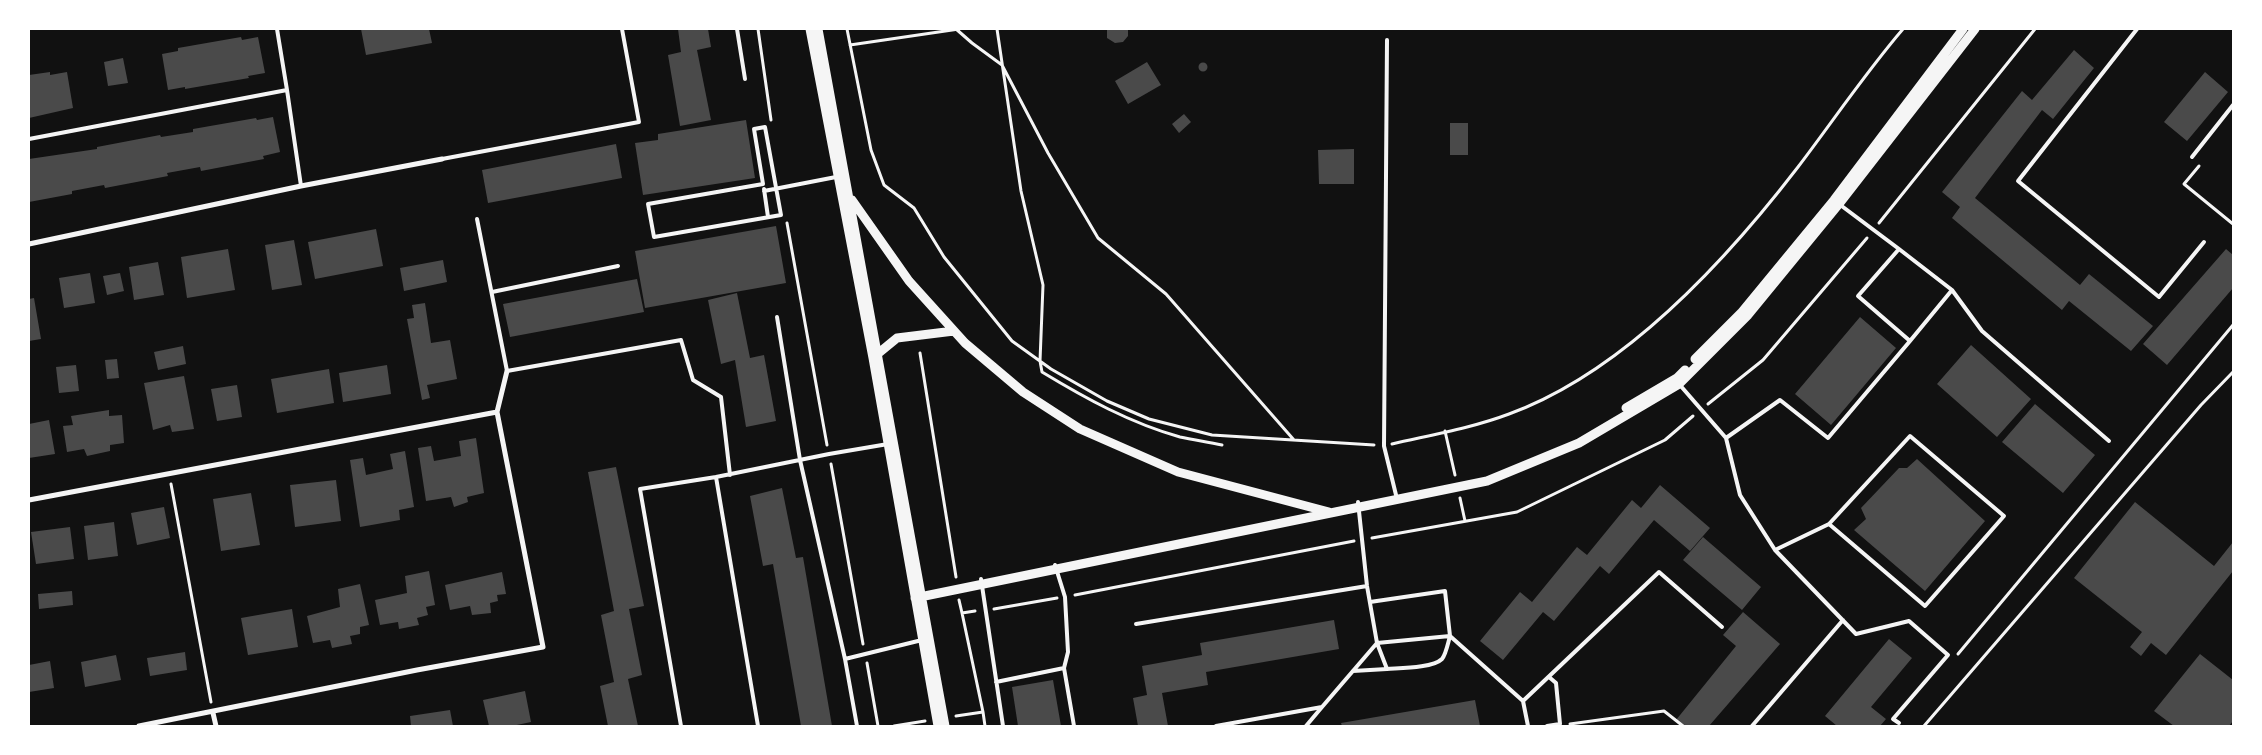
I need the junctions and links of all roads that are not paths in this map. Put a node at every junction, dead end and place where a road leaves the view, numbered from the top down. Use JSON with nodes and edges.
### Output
{"nodes":[{"id":1,"x":277,"y":29,"type":"edge"},
{"id":2,"x":622,"y":29,"type":"edge"},
{"id":3,"x":737,"y":29,"type":"edge"},
{"id":4,"x":810,"y":29,"type":"edge"},
{"id":5,"x":818,"y":29,"type":"edge"},
{"id":6,"x":1963,"y":29,"type":"edge"},
{"id":7,"x":1975,"y":29,"type":"edge"},
{"id":8,"x":2137,"y":29,"type":"edge"},
{"id":9,"x":1387,"y":40,"type":"dead end"},
{"id":10,"x":745,"y":78,"type":"dead end"},
{"id":11,"x":287,"y":90,"type":"junction"},
{"id":12,"x":2233,"y":105,"type":"edge"},
{"id":13,"x":29,"y":139,"type":"edge"},
{"id":14,"x":2192,"y":157,"type":"dead end"},
{"id":15,"x":442,"y":159,"type":"joint"},
{"id":16,"x":837,"y":181,"type":"junction"},
{"id":17,"x":763,"y":184,"type":"junction"},
{"id":18,"x":301,"y":186,"type":"junction"},
{"id":19,"x":776,"y":189,"type":"junction"},
{"id":20,"x":764,"y":191,"type":"junction"},
{"id":21,"x":850,"y":196,"type":"junction"},
{"id":22,"x":1839,"y":204,"type":"junction"},
{"id":23,"x":768,"y":217,"type":"junction"},
{"id":24,"x":477,"y":219,"type":"dead end"},
{"id":25,"x":2204,"y":242,"type":"dead end"},
{"id":26,"x":29,"y":244,"type":"edge"},
{"id":27,"x":1899,"y":248,"type":"junction"},
{"id":28,"x":618,"y":266,"type":"dead end"},
{"id":29,"x":1952,"y":290,"type":"junction"},
{"id":30,"x":492,"y":292,"type":"junction"},
{"id":31,"x":777,"y":318,"type":"dead end"},
{"id":32,"x":954,"y":331,"type":"junction"},
{"id":33,"x":1910,"y":341,"type":"junction"},
{"id":34,"x":875,"y":356,"type":"junction"},
{"id":35,"x":507,"y":371,"type":"junction"},
{"id":36,"x":1679,"y":384,"type":"junction"},
{"id":37,"x":497,"y":412,"type":"junction"},
{"id":38,"x":1726,"y":438,"type":"junction"},
{"id":39,"x":2108,"y":441,"type":"dead end"},
{"id":40,"x":888,"y":444,"type":"junction"},
{"id":41,"x":800,"y":460,"type":"junction"},
{"id":42,"x":730,"y":474,"type":"junction"},
{"id":43,"x":716,"y":477,"type":"junction"},
{"id":44,"x":1396,"y":496,"type":"junction"},
{"id":45,"x":29,"y":500,"type":"edge"},
{"id":46,"x":1358,"y":504,"type":"junction"},
{"id":47,"x":1327,"y":511,"type":"junction"},
{"id":48,"x":1829,"y":524,"type":"junction"},
{"id":49,"x":1775,"y":550,"type":"junction"},
{"id":50,"x":1056,"y":566,"type":"junction"},
{"id":51,"x":981,"y":582,"type":"junction"},
{"id":52,"x":1367,"y":586,"type":"junction"},
{"id":53,"x":917,"y":595,"type":"junction"},
{"id":54,"x":1370,"y":602,"type":"junction"},
{"id":55,"x":1843,"y":620,"type":"junction"},
{"id":56,"x":1136,"y":624,"type":"dead end"},
{"id":57,"x":1722,"y":627,"type":"dead end"},
{"id":58,"x":1450,"y":636,"type":"junction"},
{"id":59,"x":922,"y":640,"type":"junction"},
{"id":60,"x":1377,"y":643,"type":"junction"},
{"id":61,"x":845,"y":659,"type":"junction"},
{"id":62,"x":1064,"y":668,"type":"junction"},
{"id":63,"x":1387,"y":669,"type":"junction"},
{"id":64,"x":1352,"y":671,"type":"junction"},
{"id":65,"x":1549,"y":677,"type":"junction"},
{"id":66,"x":996,"y":682,"type":"junction"},
{"id":67,"x":1523,"y":702,"type":"junction"},
{"id":68,"x":1322,"y":707,"type":"junction"},
{"id":69,"x":213,"y":713,"type":"junction"},
{"id":70,"x":941,"y":722,"type":"edge"},
{"id":71,"x":1899,"y":723,"type":"dead end"},
{"id":72,"x":139,"y":726,"type":"edge"},
{"id":73,"x":216,"y":726,"type":"edge"},
{"id":74,"x":681,"y":726,"type":"edge"},
{"id":75,"x":758,"y":726,"type":"edge"},
{"id":76,"x":857,"y":726,"type":"edge"},
{"id":77,"x":1003,"y":726,"type":"edge"},
{"id":78,"x":1074,"y":726,"type":"edge"},
{"id":79,"x":1216,"y":726,"type":"edge"},
{"id":80,"x":1306,"y":726,"type":"edge"},
{"id":81,"x":1528,"y":726,"type":"edge"},
{"id":82,"x":1547,"y":726,"type":"edge"},
{"id":83,"x":1752,"y":726,"type":"edge"}],
"edges":[{"from":1,"to":11,"type":"lane"},
{"from":2,"to":15,"type":"lane"},
{"from":3,"to":10,"type":"lane"},
{"from":4,"to":16,"type":"street"},
{"from":5,"to":21,"type":"street"},
{"from":6,"to":44,"type":"street"},
{"from":7,"to":22,"type":"street"},
{"from":8,"to":25,"type":"lane"},
{"from":9,"to":44,"type":"lane"},
{"from":11,"to":13,"type":"lane"},
{"from":11,"to":18,"type":"lane"},
{"from":12,"to":14,"type":"lane"},
{"from":15,"to":18,"type":"street"},
{"from":16,"to":19,"type":"lane"},
{"from":16,"to":21,"type":"street"},
{"from":16,"to":34,"type":"street"},
{"from":17,"to":19,"type":"lane"},
{"from":17,"to":20,"type":"lane"},
{"from":17,"to":23,"type":"lane"},
{"from":18,"to":26,"type":"street"},
{"from":19,"to":20,"type":"lane"},
{"from":19,"to":23,"type":"lane"},
{"from":20,"to":23,"type":"lane"},
{"from":21,"to":32,"type":"street"},
{"from":21,"to":34,"type":"street"},
{"from":22,"to":27,"type":"lane"},
{"from":22,"to":36,"type":"street"},
{"from":24,"to":30,"type":"lane"},
{"from":27,"to":29,"type":"lane"},
{"from":27,"to":33,"type":"lane"},
{"from":28,"to":30,"type":"lane"},
{"from":29,"to":33,"type":"lane"},
{"from":29,"to":39,"type":"lane"},
{"from":30,"to":35,"type":"lane"},
{"from":31,"to":41,"type":"lane"},
{"from":32,"to":34,"type":"street"},
{"from":32,"to":47,"type":"street"},
{"from":33,"to":38,"type":"lane"},
{"from":34,"to":40,"type":"street"},
{"from":34,"to":53,"type":"street"},
{"from":35,"to":37,"type":"street"},
{"from":35,"to":42,"type":"lane"},
{"from":36,"to":38,"type":"lane"},
{"from":36,"to":44,"type":"street"},
{"from":37,"to":45,"type":"street"},
{"from":37,"to":69,"type":"street"},
{"from":38,"to":49,"type":"lane"},
{"from":40,"to":41,"type":"lane"},
{"from":40,"to":53,"type":"street"},
{"from":41,"to":42,"type":"lane"},
{"from":41,"to":61,"type":"lane"},
{"from":42,"to":43,"type":"lane"},
{"from":43,"to":74,"type":"lane"},
{"from":43,"to":75,"type":"lane"},
{"from":44,"to":46,"type":"street"},
{"from":46,"to":47,"type":"street"},
{"from":46,"to":52,"type":"lane"},
{"from":47,"to":50,"type":"street"},
{"from":48,"to":48,"type":"lane"},
{"from":48,"to":49,"type":"lane"},
{"from":49,"to":55,"type":"lane"},
{"from":50,"to":51,"type":"street"},
{"from":50,"to":62,"type":"lane"},
{"from":51,"to":53,"type":"street"},
{"from":51,"to":66,"type":"lane"},
{"from":52,"to":54,"type":"lane"},
{"from":52,"to":56,"type":"lane"},
{"from":53,"to":59,"type":"street"},
{"from":53,"to":70,"type":"street"},
{"from":54,"to":58,"type":"lane"},
{"from":54,"to":60,"type":"lane"},
{"from":55,"to":71,"type":"lane"},
{"from":55,"to":83,"type":"lane"},
{"from":57,"to":65,"type":"lane"},
{"from":58,"to":60,"type":"lane"},
{"from":58,"to":63,"type":"lane"},
{"from":58,"to":67,"type":"lane"},
{"from":59,"to":61,"type":"lane"},
{"from":59,"to":70,"type":"street"},
{"from":60,"to":63,"type":"lane"},
{"from":60,"to":64,"type":"lane"},
{"from":61,"to":76,"type":"lane"},
{"from":62,"to":66,"type":"lane"},
{"from":62,"to":78,"type":"lane"},
{"from":63,"to":64,"type":"lane"},
{"from":64,"to":68,"type":"lane"},
{"from":65,"to":67,"type":"lane"},
{"from":65,"to":82,"type":"lane"},
{"from":66,"to":77,"type":"lane"},
{"from":67,"to":81,"type":"lane"},
{"from":68,"to":79,"type":"lane"},
{"from":68,"to":80,"type":"lane"},
{"from":69,"to":72,"type":"street"},
{"from":69,"to":73,"type":"street"}]}
